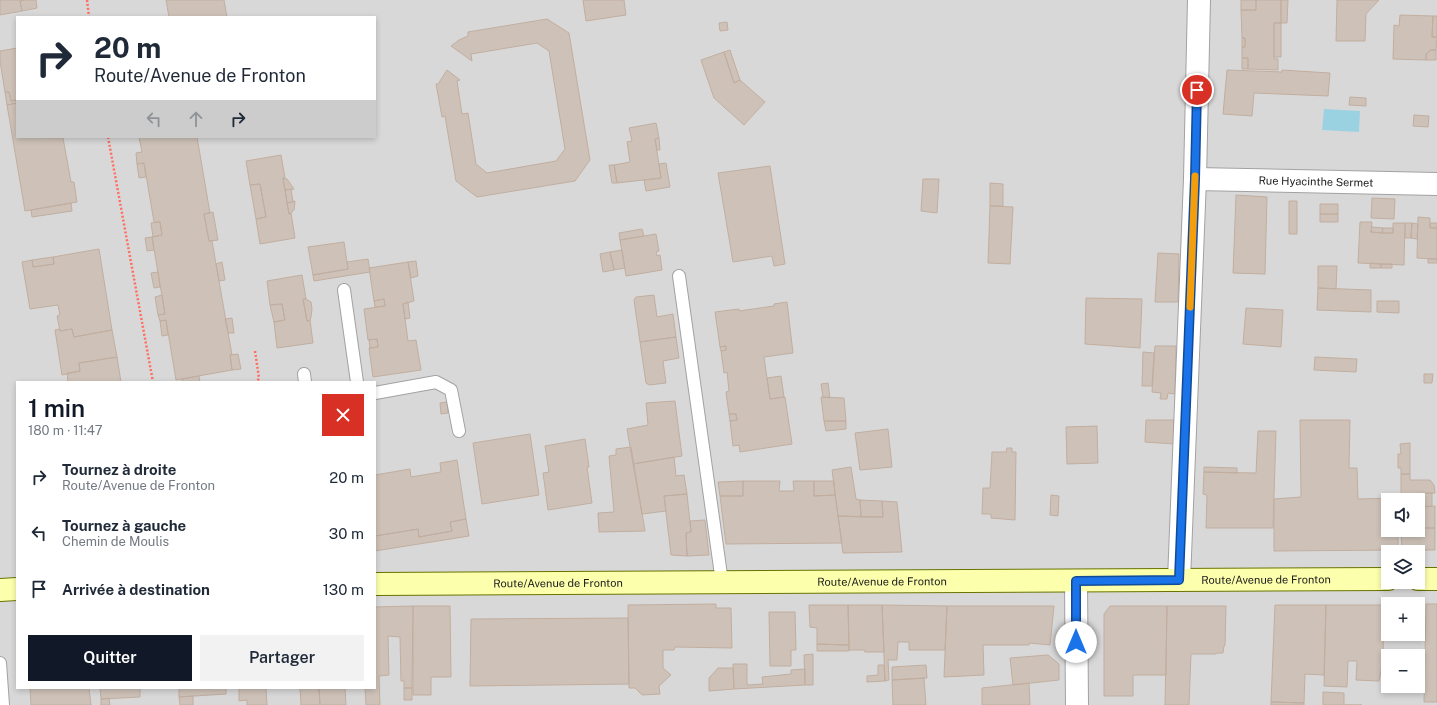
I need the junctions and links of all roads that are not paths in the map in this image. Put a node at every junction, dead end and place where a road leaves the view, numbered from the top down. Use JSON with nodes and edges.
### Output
{"nodes":[{"id":1,"x":1199,"y":0,"type":"edge"},
{"id":2,"x":1195,"y":179,"type":"junction"},
{"id":3,"x":1437,"y":184,"type":"edge"},
{"id":4,"x":679,"y":276,"type":"dead end"},
{"id":5,"x":344,"y":290,"type":"dead end"},
{"id":6,"x":357,"y":381,"type":"edge"},
{"id":7,"x":376,"y":393,"type":"edge"},
{"id":8,"x":459,"y":431,"type":"dead end"},
{"id":9,"x":1437,"y":578,"type":"edge"},
{"id":10,"x":1381,"y":579,"type":"edge"},
{"id":11,"x":1425,"y":579,"type":"edge"},
{"id":12,"x":1179,"y":580,"type":"junction"},
{"id":13,"x":1076,"y":581,"type":"junction"},
{"id":14,"x":722,"y":582,"type":"junction"},
{"id":15,"x":376,"y":584,"type":"edge"},
{"id":16,"x":16,"y":589,"type":"edge"},
{"id":17,"x":0,"y":590,"type":"edge"},
{"id":18,"x":0,"y":663,"type":"edge"},
{"id":19,"x":3,"y":705,"type":"edge"},
{"id":20,"x":1077,"y":705,"type":"edge"}],
"edges":[{"from":1,"to":2,"type":"street"},
{"from":2,"to":3,"type":"street","name":"Rue Hyacinthe Sermet"},
{"from":2,"to":12,"type":"street"},
{"from":4,"to":14,"type":"lane"},
{"from":5,"to":6,"type":"lane"},
{"from":7,"to":8,"type":"lane"},
{"from":9,"to":11,"type":"main road"},
{"from":10,"to":12,"type":"main road","name":"Route/Avenue de Fronton"},
{"from":12,"to":13,"type":"main road","name":"Route/Avenue de Fronton"},
{"from":13,"to":14,"type":"main road","name":"Route/Avenue de Fronton"},
{"from":13,"to":20,"type":"street"},
{"from":14,"to":15,"type":"main road","name":"Route/Avenue de Fronton"},
{"from":16,"to":17,"type":"main road"},
{"from":18,"to":19,"type":"lane"}]}
